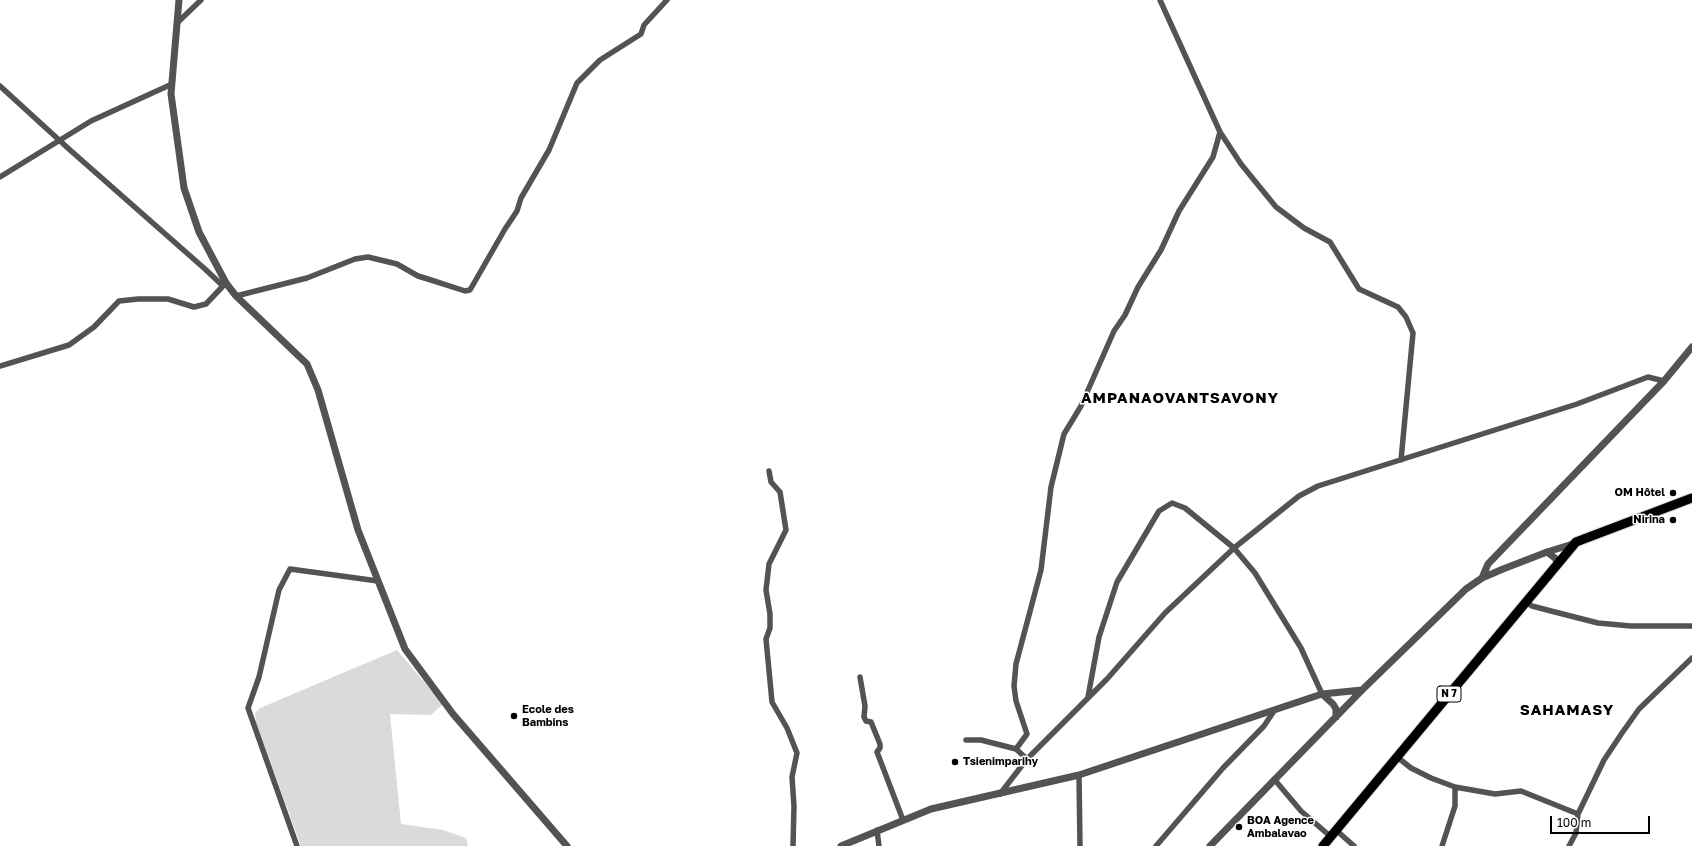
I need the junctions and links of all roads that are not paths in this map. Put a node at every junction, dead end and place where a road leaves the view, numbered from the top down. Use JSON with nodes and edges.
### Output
{"nodes":[{"id":1,"x":179,"y":0,"type":"edge"},
{"id":2,"x":201,"y":0,"type":"edge"},
{"id":3,"x":667,"y":0,"type":"edge"},
{"id":4,"x":1160,"y":0,"type":"edge"},
{"id":5,"x":177,"y":23,"type":"junction"},
{"id":6,"x":172,"y":84,"type":"junction"},
{"id":7,"x":0,"y":86,"type":"edge"},
{"id":8,"x":1220,"y":132,"type":"junction"},
{"id":9,"x":60,"y":141,"type":"junction"},
{"id":10,"x":0,"y":177,"type":"edge"},
{"id":11,"x":224,"y":285,"type":"junction"},
{"id":12,"x":236,"y":296,"type":"junction"},
{"id":13,"x":1691,"y":349,"type":"edge"},
{"id":14,"x":0,"y":366,"type":"edge"},
{"id":15,"x":1664,"y":381,"type":"junction"},
{"id":16,"x":1400,"y":460,"type":"junction"},
{"id":17,"x":770,"y":471,"type":"dead end"},
{"id":18,"x":1692,"y":498,"type":"edge"},
{"id":19,"x":1576,"y":542,"type":"junction"},
{"id":20,"x":1234,"y":548,"type":"junction"},
{"id":21,"x":1547,"y":552,"type":"junction"},
{"id":22,"x":1558,"y":564,"type":"junction"},
{"id":23,"x":1482,"y":578,"type":"junction"},
{"id":24,"x":378,"y":581,"type":"junction"},
{"id":25,"x":1526,"y":602,"type":"junction"},
{"id":26,"x":1692,"y":626,"type":"edge"},
{"id":27,"x":1692,"y":658,"type":"edge"},
{"id":28,"x":860,"y":677,"type":"dead end"},
{"id":29,"x":1362,"y":690,"type":"junction"},
{"id":30,"x":1322,"y":694,"type":"junction"},
{"id":31,"x":1088,"y":697,"type":"junction"},
{"id":32,"x":1274,"y":711,"type":"junction"},
{"id":33,"x":1336,"y":717,"type":"junction"},
{"id":34,"x":966,"y":740,"type":"dead end"},
{"id":35,"x":1016,"y":749,"type":"junction"},
{"id":36,"x":1396,"y":756,"type":"junction"},
{"id":37,"x":1028,"y":759,"type":"junction"},
{"id":38,"x":1079,"y":775,"type":"junction"},
{"id":39,"x":1274,"y":780,"type":"junction"},
{"id":40,"x":1455,"y":787,"type":"junction"},
{"id":41,"x":1000,"y":794,"type":"junction"},
{"id":42,"x":1578,"y":814,"type":"junction"},
{"id":43,"x":903,"y":820,"type":"junction"},
{"id":44,"x":877,"y":830,"type":"junction"},
{"id":45,"x":1333,"y":833,"type":"junction"},
{"id":46,"x":297,"y":846,"type":"edge"},
{"id":47,"x":567,"y":846,"type":"edge"},
{"id":48,"x":793,"y":846,"type":"edge"},
{"id":49,"x":841,"y":846,"type":"edge"},
{"id":50,"x":879,"y":846,"type":"edge"},
{"id":51,"x":1080,"y":846,"type":"edge"},
{"id":52,"x":1156,"y":846,"type":"edge"},
{"id":53,"x":1210,"y":846,"type":"edge"},
{"id":54,"x":1323,"y":846,"type":"edge"},
{"id":55,"x":1354,"y":846,"type":"edge"},
{"id":56,"x":1442,"y":846,"type":"edge"},
{"id":57,"x":1569,"y":846,"type":"edge"}],
"edges":[{"from":1,"to":5,"type":"street"},
{"from":2,"to":5,"type":"street"},
{"from":3,"to":12,"type":"street"},
{"from":4,"to":8,"type":"street"},
{"from":5,"to":6,"type":"street"},
{"from":6,"to":9,"type":"street"},
{"from":6,"to":11,"type":"street"},
{"from":7,"to":9,"type":"street"},
{"from":8,"to":16,"type":"street"},
{"from":8,"to":35,"type":"street"},
{"from":9,"to":10,"type":"street"},
{"from":9,"to":11,"type":"street"},
{"from":11,"to":12,"type":"street"},
{"from":11,"to":14,"type":"street"},
{"from":12,"to":24,"type":"street"},
{"from":13,"to":15,"type":"street"},
{"from":15,"to":16,"type":"street"},
{"from":15,"to":23,"type":"street"},
{"from":16,"to":20,"type":"street"},
{"from":17,"to":48,"type":"street"},
{"from":18,"to":19,"type":"main road","number":"N 7"},
{"from":19,"to":21,"type":"street"},
{"from":19,"to":22,"type":"main road","number":"N 7"},
{"from":20,"to":30,"type":"street"},
{"from":20,"to":31,"type":"street"},
{"from":20,"to":31,"type":"street"},
{"from":21,"to":22,"type":"street"},
{"from":21,"to":23,"type":"street"},
{"from":22,"to":25,"type":"main road","number":"N 7"},
{"from":23,"to":29,"type":"street"},
{"from":24,"to":46,"type":"street"},
{"from":24,"to":47,"type":"street"},
{"from":25,"to":26,"type":"street"},
{"from":25,"to":36,"type":"main road","number":"N 7"},
{"from":27,"to":42,"type":"street"},
{"from":28,"to":43,"type":"street"},
{"from":29,"to":30,"type":"street"},
{"from":29,"to":33,"type":"street"},
{"from":30,"to":32,"type":"street"},
{"from":30,"to":33,"type":"street"},
{"from":31,"to":37,"type":"street"},
{"from":32,"to":38,"type":"street"},
{"from":32,"to":52,"type":"street"},
{"from":33,"to":39,"type":"street"},
{"from":34,"to":35,"type":"street"},
{"from":35,"to":37,"type":"street"},
{"from":36,"to":40,"type":"street"},
{"from":36,"to":45,"type":"main road","number":"N 7"},
{"from":37,"to":41,"type":"street"},
{"from":38,"to":41,"type":"street"},
{"from":38,"to":51,"type":"street"},
{"from":39,"to":45,"type":"street"},
{"from":39,"to":53,"type":"street"},
{"from":40,"to":42,"type":"street"},
{"from":40,"to":56,"type":"street"},
{"from":41,"to":43,"type":"street"},
{"from":42,"to":57,"type":"street"},
{"from":43,"to":44,"type":"street"},
{"from":44,"to":49,"type":"street"},
{"from":44,"to":50,"type":"street"},
{"from":45,"to":54,"type":"main road","number":"N 7"},
{"from":45,"to":55,"type":"street"}]}
